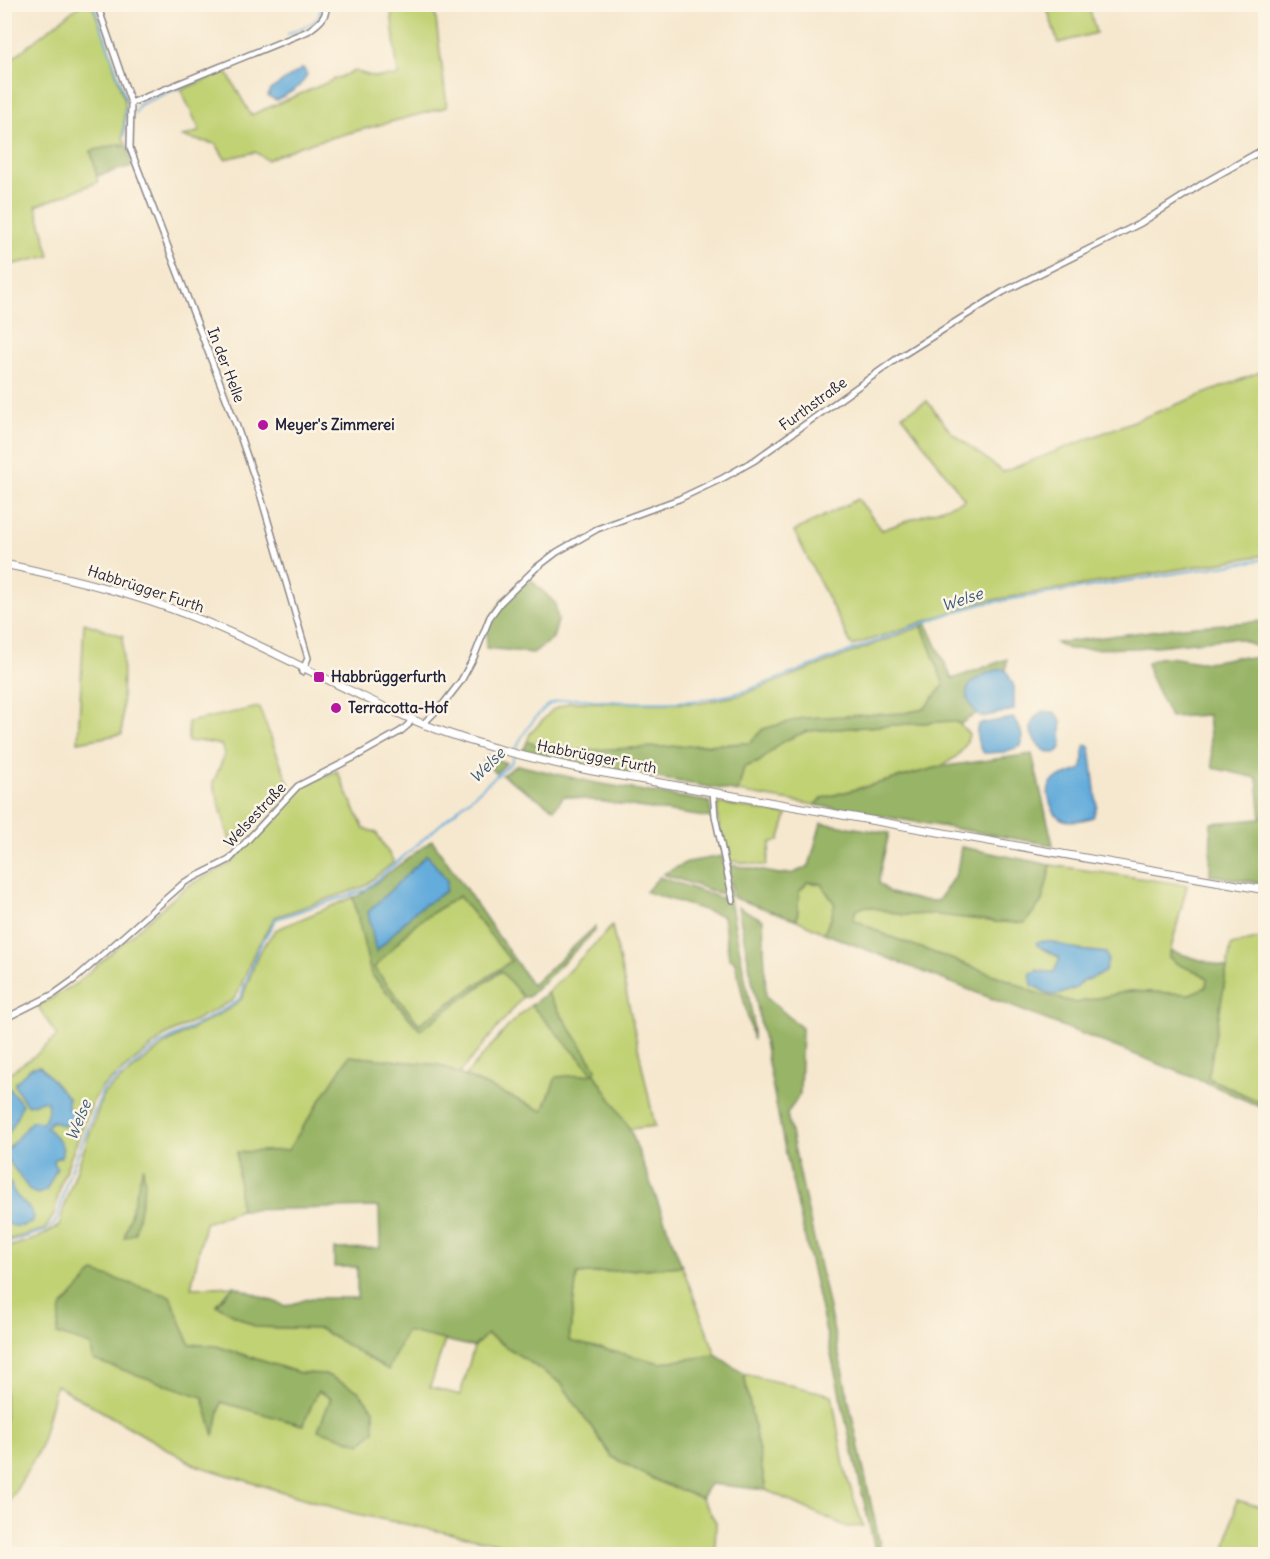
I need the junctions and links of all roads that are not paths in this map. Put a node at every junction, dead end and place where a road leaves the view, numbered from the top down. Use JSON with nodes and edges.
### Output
{"nodes":[{"id":1,"x":97,"y":4,"type":"edge"},
{"id":2,"x":326,"y":4,"type":"edge"},
{"id":3,"x":130,"y":103,"type":"junction"},
{"id":4,"x":1266,"y":148,"type":"edge"},
{"id":5,"x":4,"y":564,"type":"edge"},
{"id":6,"x":303,"y":670,"type":"junction"},
{"id":7,"x":412,"y":719,"type":"junction"},
{"id":8,"x":423,"y":724,"type":"junction"},
{"id":9,"x":713,"y":792,"type":"junction"},
{"id":10,"x":1266,"y":890,"type":"edge"},
{"id":11,"x":733,"y":900,"type":"dead end"},
{"id":12,"x":4,"y":1019,"type":"edge"}],
"edges":[{"from":1,"to":3,"type":"street","name":"In der Helle"},
{"from":2,"to":3,"type":"street"},
{"from":3,"to":6,"type":"street","name":"In der Helle"},
{"from":4,"to":8,"type":"street","name":"Furthstraße"},
{"from":5,"to":6,"type":"street","name":"Habbrügger Furth"},
{"from":6,"to":7,"type":"street","name":"Habbrügger Furth"},
{"from":7,"to":8,"type":"street","name":"Habbrügger Furth"},
{"from":7,"to":12,"type":"street","name":"Welsestraße"},
{"from":8,"to":9,"type":"street","name":"Habbrügger Furth"},
{"from":9,"to":10,"type":"street","name":"Habbrügger Furth"},
{"from":9,"to":11,"type":"street"}]}
